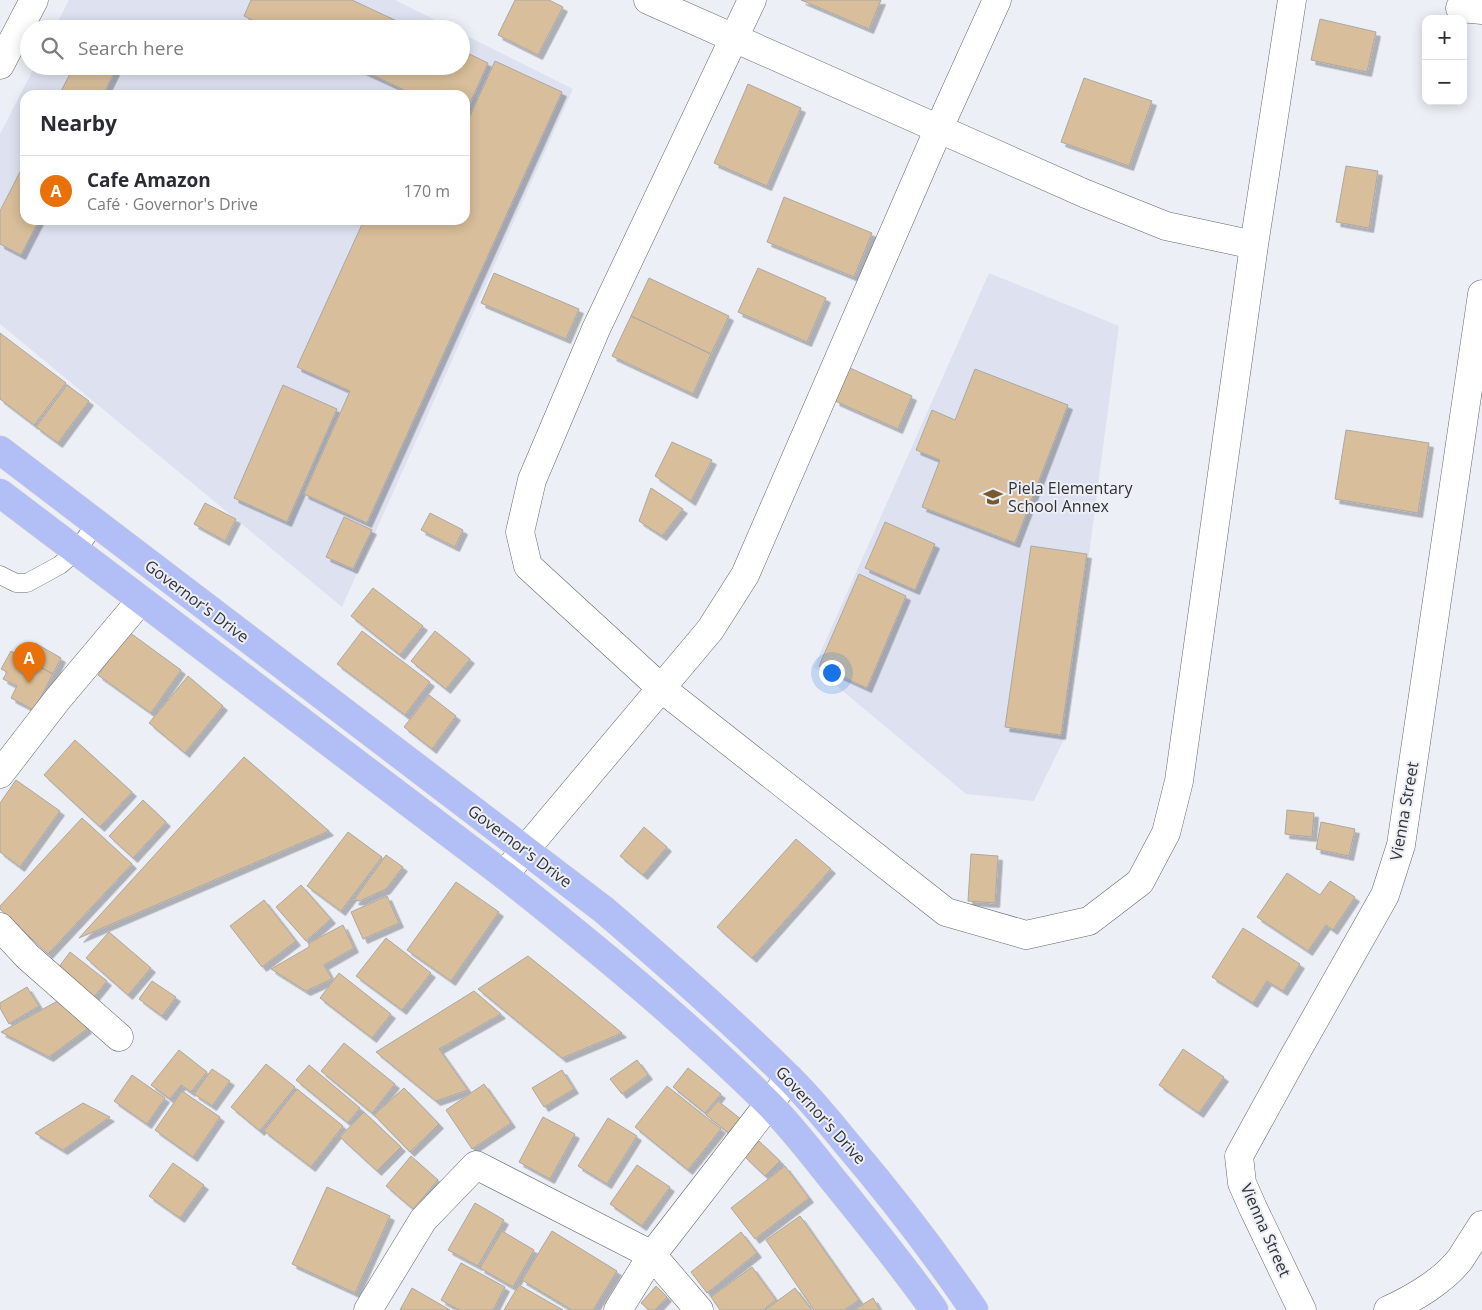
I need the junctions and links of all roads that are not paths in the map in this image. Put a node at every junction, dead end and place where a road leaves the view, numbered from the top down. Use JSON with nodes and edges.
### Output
{"nodes":[{"id":1,"x":34,"y":0,"type":"edge"},
{"id":2,"x":648,"y":0,"type":"edge"},
{"id":3,"x":752,"y":0,"type":"edge"},
{"id":4,"x":997,"y":0,"type":"edge"},
{"id":5,"x":1292,"y":0,"type":"edge"},
{"id":6,"x":24,"y":20,"type":"edge"},
{"id":7,"x":20,"y":27,"type":"edge"},
{"id":8,"x":734,"y":37,"type":"junction"},
{"id":9,"x":0,"y":65,"type":"edge"},
{"id":10,"x":939,"y":128,"type":"junction"},
{"id":11,"x":1254,"y":244,"type":"junction"},
{"id":12,"x":1482,"y":294,"type":"edge"},
{"id":13,"x":0,"y":450,"type":"edge"},
{"id":14,"x":0,"y":493,"type":"edge"},
{"id":15,"x":96,"y":524,"type":"junction"},
{"id":16,"x":76,"y":551,"type":"junction"},
{"id":17,"x":0,"y":575,"type":"edge"},
{"id":18,"x":142,"y":600,"type":"junction"},
{"id":19,"x":274,"y":660,"type":"junction"},
{"id":20,"x":254,"y":686,"type":"junction"},
{"id":21,"x":661,"y":688,"type":"junction"},
{"id":22,"x":0,"y":774,"type":"edge"},
{"id":23,"x":525,"y":849,"type":"junction"},
{"id":24,"x":504,"y":875,"type":"junction"},
{"id":25,"x":0,"y":927,"type":"edge"},
{"id":26,"x":119,"y":1037,"type":"dead end"},
{"id":27,"x":789,"y":1078,"type":"junction"},
{"id":28,"x":768,"y":1104,"type":"junction"},
{"id":29,"x":1482,"y":1225,"type":"edge"},
{"id":30,"x":652,"y":1255,"type":"junction"},
{"id":31,"x":368,"y":1310,"type":"edge"},
{"id":32,"x":618,"y":1310,"type":"edge"},
{"id":33,"x":698,"y":1310,"type":"edge"},
{"id":34,"x":934,"y":1310,"type":"edge"},
{"id":35,"x":974,"y":1310,"type":"edge"},
{"id":36,"x":1302,"y":1310,"type":"edge"},
{"id":37,"x":1388,"y":1310,"type":"edge"}],
"edges":[{"from":1,"to":6,"type":"street"},
{"from":2,"to":8,"type":"street"},
{"from":3,"to":8,"type":"street"},
{"from":4,"to":10,"type":"street"},
{"from":5,"to":11,"type":"street"},
{"from":7,"to":9,"type":"street"},
{"from":8,"to":10,"type":"street"},
{"from":8,"to":21,"type":"street"},
{"from":10,"to":11,"type":"street"},
{"from":10,"to":21,"type":"street"},
{"from":11,"to":21,"type":"street"},
{"from":12,"to":36,"type":"street","name":"Vienna Street"},
{"from":13,"to":15,"type":"highway","name":"Governor's Drive"},
{"from":14,"to":16,"type":"highway","name":"Governor's Drive"},
{"from":15,"to":16,"type":"lane"},
{"from":15,"to":19,"type":"highway","name":"Governor's Drive"},
{"from":16,"to":17,"type":"lane"},
{"from":16,"to":18,"type":"highway","name":"Governor's Drive"},
{"from":18,"to":20,"type":"highway","name":"Governor's Drive"},
{"from":18,"to":22,"type":"street"},
{"from":19,"to":20,"type":"highway"},
{"from":19,"to":23,"type":"highway","name":"Governor's Drive"},
{"from":20,"to":24,"type":"highway","name":"Governor's Drive"},
{"from":21,"to":23,"type":"street"},
{"from":23,"to":24,"type":"street"},
{"from":23,"to":27,"type":"highway","name":"Governor's Drive"},
{"from":24,"to":28,"type":"highway","name":"Governor's Drive"},
{"from":25,"to":26,"type":"street"},
{"from":27,"to":28,"type":"street"},
{"from":27,"to":35,"type":"highway","name":"Governor's Drive"},
{"from":28,"to":30,"type":"street"},
{"from":28,"to":34,"type":"highway","name":"Governor's Drive"},
{"from":29,"to":37,"type":"street"},
{"from":30,"to":31,"type":"street"},
{"from":30,"to":32,"type":"street"},
{"from":30,"to":33,"type":"street"}]}
